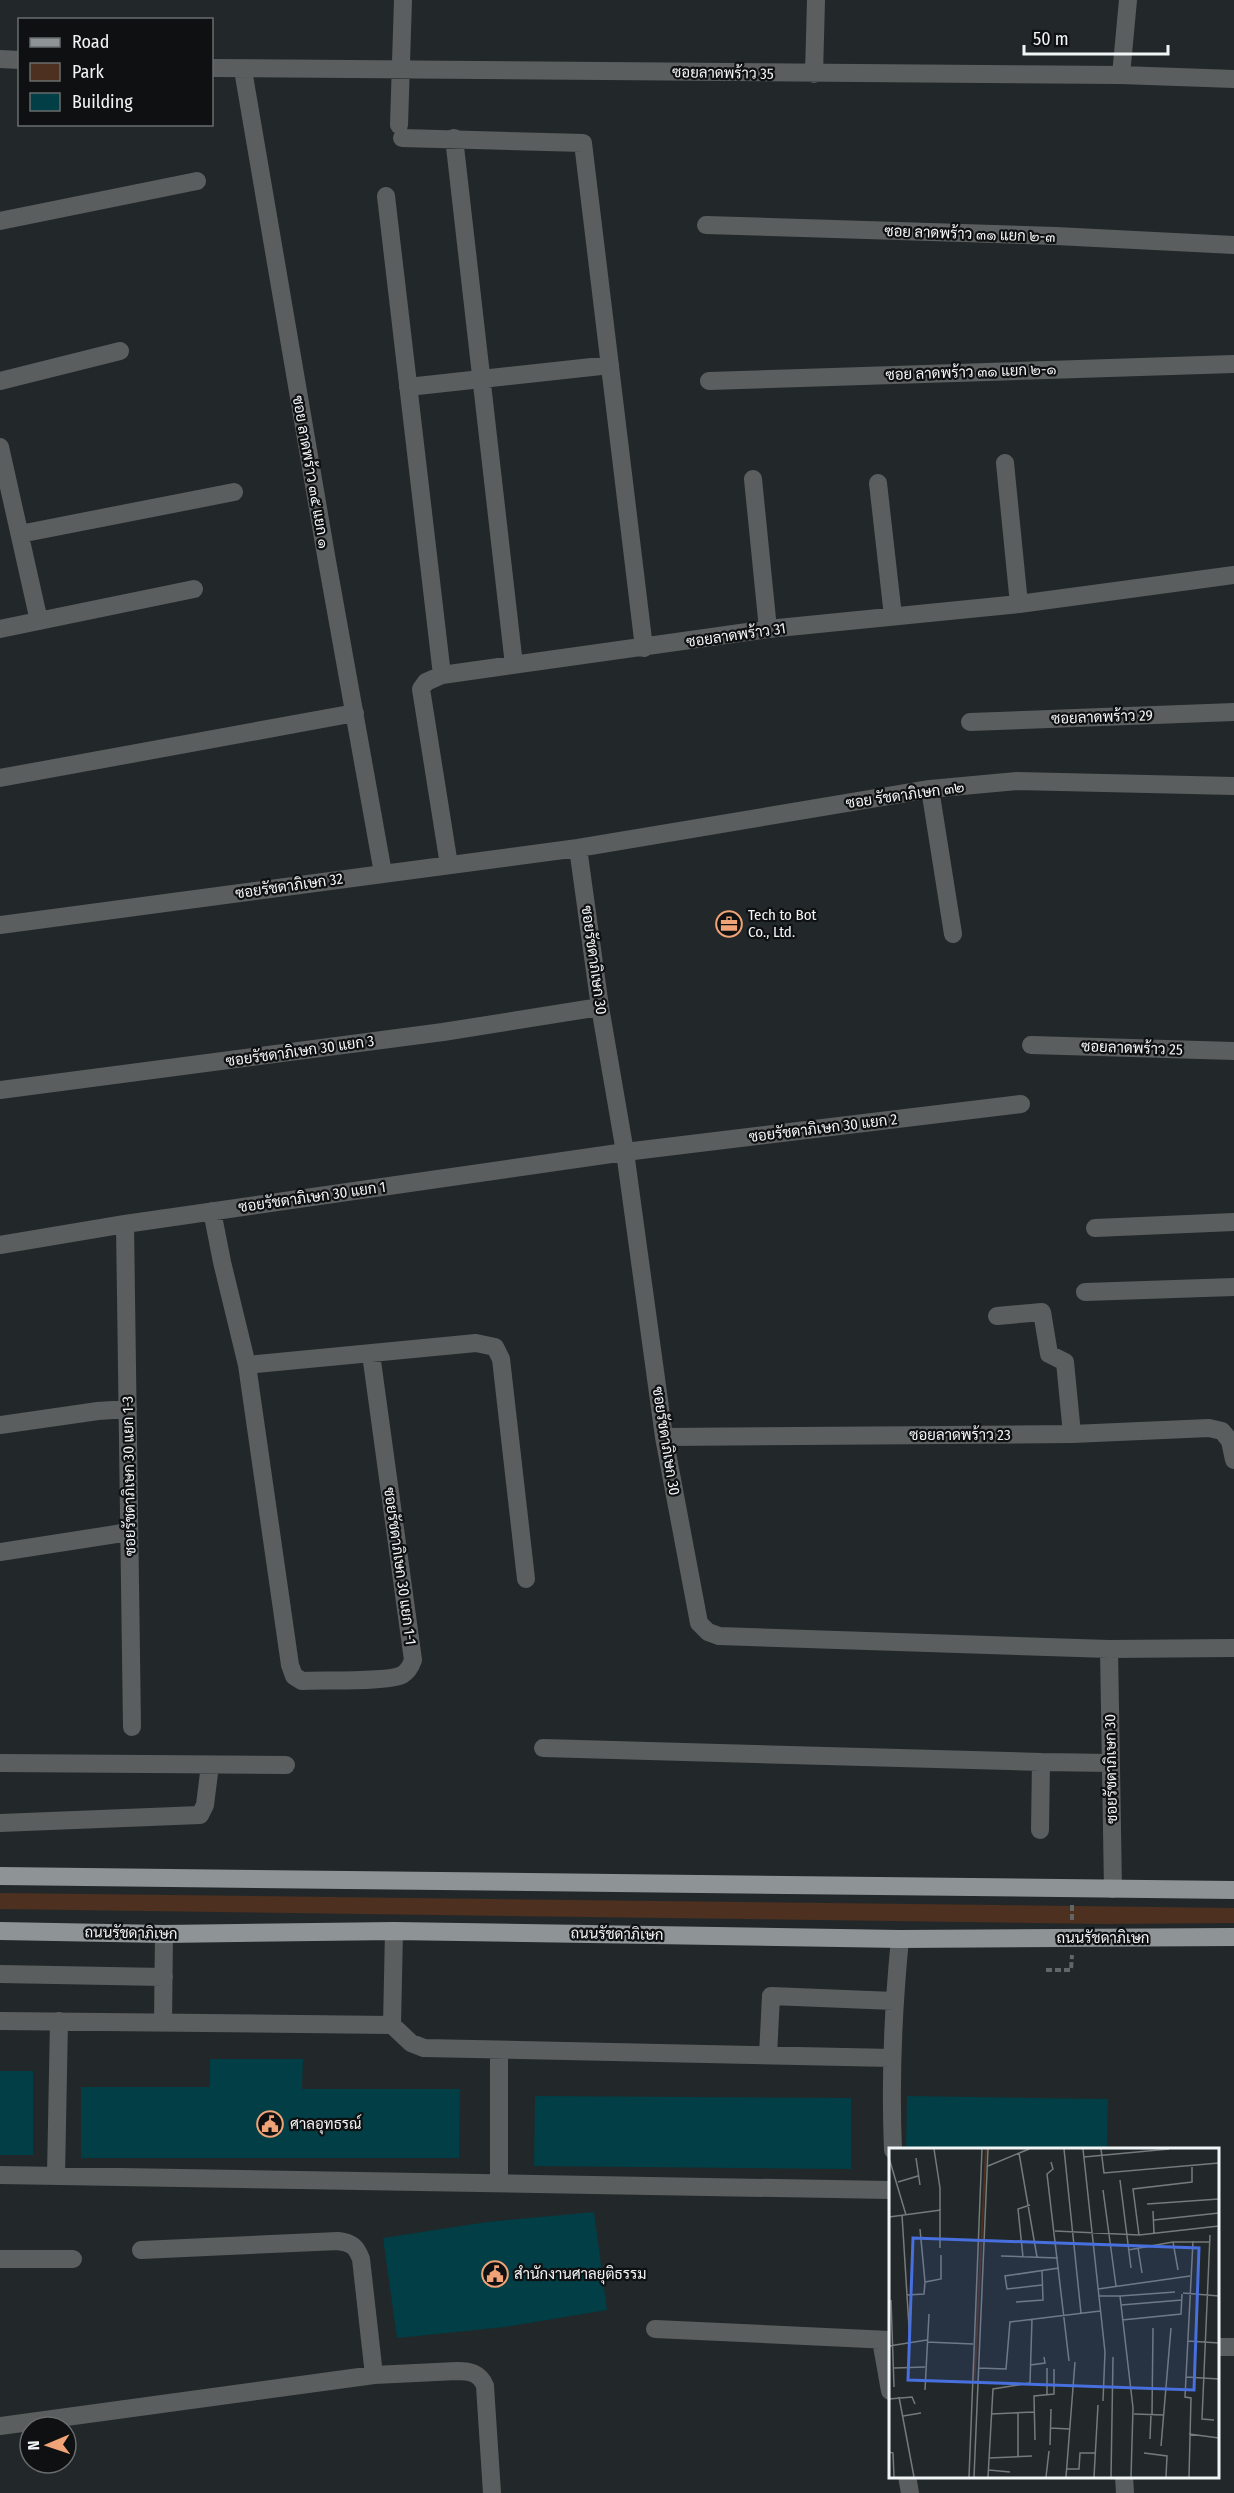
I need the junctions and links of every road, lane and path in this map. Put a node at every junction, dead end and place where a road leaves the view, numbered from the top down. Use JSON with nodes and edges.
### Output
{"nodes":[{"id":1,"x":404,"y":0,"type":"edge"},
{"id":2,"x":816,"y":0,"type":"edge"},
{"id":3,"x":1128,"y":0,"type":"edge"},
{"id":4,"x":0,"y":59,"type":"edge"},
{"id":5,"x":18,"y":60,"type":"edge"},
{"id":6,"x":213,"y":68,"type":"edge"},
{"id":7,"x":243,"y":70,"type":"junction"},
{"id":8,"x":400,"y":70,"type":"junction"},
{"id":9,"x":814,"y":74,"type":"junction"},
{"id":10,"x":1121,"y":75,"type":"junction"},
{"id":11,"x":1234,"y":79,"type":"edge"},
{"id":12,"x":454,"y":138,"type":"junction"},
{"id":13,"x":197,"y":181,"type":"dead end"},
{"id":14,"x":386,"y":196,"type":"dead end"},
{"id":15,"x":0,"y":221,"type":"edge"},
{"id":16,"x":706,"y":225,"type":"dead end"},
{"id":17,"x":1234,"y":245,"type":"edge"},
{"id":18,"x":120,"y":351,"type":"dead end"},
{"id":19,"x":1234,"y":364,"type":"edge"},
{"id":20,"x":610,"y":365,"type":"junction"},
{"id":21,"x":482,"y":380,"type":"junction"},
{"id":22,"x":0,"y":381,"type":"edge"},
{"id":23,"x":709,"y":381,"type":"dead end"},
{"id":24,"x":408,"y":387,"type":"junction"},
{"id":25,"x":0,"y":447,"type":"edge"},
{"id":26,"x":1005,"y":463,"type":"dead end"},
{"id":27,"x":753,"y":479,"type":"dead end"},
{"id":28,"x":878,"y":483,"type":"dead end"},
{"id":29,"x":234,"y":492,"type":"dead end"},
{"id":30,"x":20,"y":534,"type":"junction"},
{"id":31,"x":1234,"y":575,"type":"edge"},
{"id":32,"x":194,"y":589,"type":"dead end"},
{"id":33,"x":1019,"y":604,"type":"junction"},
{"id":34,"x":893,"y":616,"type":"junction"},
{"id":35,"x":39,"y":621,"type":"junction"},
{"id":36,"x":0,"y":629,"type":"edge"},
{"id":37,"x":768,"y":629,"type":"junction"},
{"id":38,"x":644,"y":648,"type":"junction"},
{"id":39,"x":514,"y":665,"type":"junction"},
{"id":40,"x":442,"y":675,"type":"junction"},
{"id":41,"x":1234,"y":712,"type":"edge"},
{"id":42,"x":356,"y":713,"type":"junction"},
{"id":43,"x":970,"y":722,"type":"dead end"},
{"id":44,"x":0,"y":778,"type":"edge"},
{"id":45,"x":1234,"y":786,"type":"edge"},
{"id":46,"x":930,"y":789,"type":"junction"},
{"id":47,"x":579,"y":848,"type":"junction"},
{"id":48,"x":449,"y":865,"type":"junction"},
{"id":49,"x":383,"y":873,"type":"junction"},
{"id":50,"x":0,"y":926,"type":"edge"},
{"id":51,"x":954,"y":934,"type":"dead end"},
{"id":52,"x":600,"y":1007,"type":"junction"},
{"id":53,"x":1031,"y":1045,"type":"dead end"},
{"id":54,"x":1234,"y":1051,"type":"edge"},
{"id":55,"x":0,"y":1090,"type":"edge"},
{"id":56,"x":1022,"y":1104,"type":"dead end"},
{"id":57,"x":625,"y":1152,"type":"junction"},
{"id":58,"x":212,"y":1211,"type":"junction"},
{"id":59,"x":1234,"y":1222,"type":"edge"},
{"id":60,"x":125,"y":1224,"type":"junction"},
{"id":61,"x":1095,"y":1227,"type":"dead end"},
{"id":62,"x":0,"y":1245,"type":"edge"},
{"id":63,"x":1234,"y":1287,"type":"edge"},
{"id":64,"x":1085,"y":1292,"type":"dead end"},
{"id":65,"x":997,"y":1316,"type":"dead end"},
{"id":66,"x":371,"y":1354,"type":"junction"},
{"id":67,"x":248,"y":1365,"type":"junction"},
{"id":68,"x":128,"y":1409,"type":"junction"},
{"id":69,"x":0,"y":1425,"type":"edge"},
{"id":70,"x":1071,"y":1434,"type":"junction"},
{"id":71,"x":664,"y":1437,"type":"junction"},
{"id":72,"x":1234,"y":1460,"type":"edge"},
{"id":73,"x":129,"y":1532,"type":"junction"},
{"id":74,"x":0,"y":1552,"type":"edge"},
{"id":75,"x":526,"y":1579,"type":"dead end"},
{"id":76,"x":1234,"y":1648,"type":"edge"},
{"id":77,"x":1109,"y":1649,"type":"junction"},
{"id":78,"x":132,"y":1727,"type":"dead end"},
{"id":79,"x":543,"y":1748,"type":"dead end"},
{"id":80,"x":1041,"y":1762,"type":"junction"},
{"id":81,"x":1111,"y":1763,"type":"junction"},
{"id":82,"x":0,"y":1764,"type":"edge"},
{"id":83,"x":210,"y":1765,"type":"junction"},
{"id":84,"x":286,"y":1765,"type":"dead end"},
{"id":85,"x":0,"y":1823,"type":"edge"},
{"id":86,"x":1040,"y":1830,"type":"dead end"},
{"id":87,"x":0,"y":1876,"type":"edge"},
{"id":88,"x":1113,"y":1889,"type":"junction"},
{"id":89,"x":1234,"y":1890,"type":"edge"},
{"id":90,"x":0,"y":1931,"type":"edge"},
{"id":91,"x":394,"y":1931,"type":"junction"},
{"id":92,"x":164,"y":1934,"type":"junction"},
{"id":93,"x":1234,"y":1937,"type":"edge"},
{"id":94,"x":900,"y":1939,"type":"junction"},
{"id":95,"x":1046,"y":1970,"type":"dead end"},
{"id":96,"x":1071,"y":1970,"type":"dead end"},
{"id":97,"x":0,"y":1974,"type":"edge"},
{"id":98,"x":164,"y":1977,"type":"junction"},
{"id":99,"x":894,"y":2001,"type":"junction"},
{"id":100,"x":0,"y":2021,"type":"edge"},
{"id":101,"x":59,"y":2021,"type":"junction"},
{"id":102,"x":163,"y":2023,"type":"junction"},
{"id":103,"x":392,"y":2025,"type":"junction"},
{"id":104,"x":499,"y":2050,"type":"junction"},
{"id":105,"x":768,"y":2055,"type":"junction"},
{"id":106,"x":892,"y":2058,"type":"junction"},
{"id":107,"x":892,"y":2148,"type":"edge"},
{"id":108,"x":0,"y":2175,"type":"edge"},
{"id":109,"x":56,"y":2176,"type":"junction"},
{"id":110,"x":499,"y":2183,"type":"junction"},
{"id":111,"x":889,"y":2190,"type":"edge"},
{"id":112,"x":141,"y":2250,"type":"dead end"},
{"id":113,"x":0,"y":2259,"type":"edge"},
{"id":114,"x":73,"y":2259,"type":"dead end"},
{"id":115,"x":655,"y":2329,"type":"dead end"},
{"id":116,"x":886,"y":2340,"type":"edge"},
{"id":117,"x":889,"y":2371,"type":"edge"},
{"id":118,"x":374,"y":2375,"type":"junction"},
{"id":119,"x":0,"y":2426,"type":"edge"},
{"id":120,"x":1124,"y":2478,"type":"edge"},
{"id":121,"x":492,"y":2493,"type":"edge"},
{"id":122,"x":1125,"y":2493,"type":"edge"}],
"edges":[{"from":1,"to":8,"type":"street"},
{"from":2,"to":9,"type":"street"},
{"from":3,"to":10,"type":"street"},
{"from":4,"to":5,"type":"street"},
{"from":6,"to":7,"type":"street","name":"ซอยลาดพร้าว 35"},
{"from":7,"to":8,"type":"street","name":"ซอยลาดพร้าว 35"},
{"from":7,"to":42,"type":"street","name":"ซอย ลาดพร้าว ๓๕ แยก ๑"},
{"from":8,"to":9,"type":"street","name":"ซอยลาดพร้าว 35"},
{"from":8,"to":12,"type":"street"},
{"from":9,"to":10,"type":"street","name":"ซอยลาดพร้าว 35"},
{"from":10,"to":11,"type":"street","name":"ซอยลาดพร้าว 35"},
{"from":12,"to":20,"type":"street"},
{"from":12,"to":21,"type":"street"},
{"from":13,"to":15,"type":"street"},
{"from":14,"to":24,"type":"street"},
{"from":16,"to":17,"type":"street","name":"ซอย ลาดพร้าว ๓๑ แยก ๒-๓"},
{"from":18,"to":22,"type":"street"},
{"from":19,"to":23,"type":"street","name":"ซอย ลาดพร้าว ๓๑ แยก ๒-๑"},
{"from":20,"to":21,"type":"street"},
{"from":20,"to":38,"type":"street"},
{"from":21,"to":24,"type":"street"},
{"from":21,"to":39,"type":"street"},
{"from":24,"to":40,"type":"street"},
{"from":25,"to":30,"type":"street"},
{"from":26,"to":33,"type":"street"},
{"from":27,"to":37,"type":"street"},
{"from":28,"to":34,"type":"street"},
{"from":29,"to":30,"type":"street"},
{"from":30,"to":35,"type":"street"},
{"from":31,"to":33,"type":"street","name":"ซอยลาดพร้าว 31"},
{"from":32,"to":35,"type":"street"},
{"from":33,"to":34,"type":"street","name":"ซอยลาดพร้าว 31"},
{"from":34,"to":37,"type":"street","name":"ซอยลาดพร้าว 31"},
{"from":35,"to":36,"type":"street"},
{"from":37,"to":38,"type":"street","name":"ซอยลาดพร้าว 31"},
{"from":38,"to":39,"type":"street","name":"ซอยลาดพร้าว 31"},
{"from":39,"to":40,"type":"street","name":"ซอยลาดพร้าว 31"},
{"from":40,"to":48,"type":"street"},
{"from":41,"to":43,"type":"street","name":"ซอยลาดพร้าว 29"},
{"from":42,"to":44,"type":"street"},
{"from":42,"to":49,"type":"street","name":"ซอย ลาดพร้าว ๓๕ แยก ๑"},
{"from":45,"to":46,"type":"street","name":"ซอย รัชดาภิเษก ๓๒"},
{"from":46,"to":47,"type":"street","name":"ซอย รัชดาภิเษก ๓๒"},
{"from":46,"to":51,"type":"street"},
{"from":47,"to":48,"type":"street","name":"ซอยรัชดาภิเษก 32"},
{"from":47,"to":52,"type":"street","name":"ซอยรัชดาภิเษก 30"},
{"from":48,"to":49,"type":"street","name":"ซอยรัชดาภิเษก 32"},
{"from":49,"to":50,"type":"street","name":"ซอยรัชดาภิเษก 32"},
{"from":52,"to":55,"type":"street","name":"ซอยรัชดาภิเษก 30 แยก 3"},
{"from":52,"to":57,"type":"street","name":"ซอยรัชดาภิเษก 30"},
{"from":53,"to":54,"type":"street","name":"ซอยลาดพร้าว 25"},
{"from":56,"to":57,"type":"street","name":"ซอยรัชดาภิเษก 30 แยก 2"},
{"from":57,"to":58,"type":"street","name":"ซอยรัชดาภิเษก 30 แยก 1"},
{"from":57,"to":71,"type":"street","name":"ซอยรัชดาภิเษก 30"},
{"from":58,"to":60,"type":"street","name":"ซอยรัชดาภิเษก 30 แยก 1"},
{"from":58,"to":67,"type":"street","name":"ซอยรัชดาภิเษก 30 แยก 1-1"},
{"from":59,"to":61,"type":"street"},
{"from":60,"to":62,"type":"street","name":"ซอยรัชดาภิเษก 30 แยก 1"},
{"from":60,"to":68,"type":"street","name":"ซอยรัชดาภิเษก 30 แยก 1-3"},
{"from":63,"to":64,"type":"street"},
{"from":65,"to":70,"type":"street"},
{"from":66,"to":67,"type":"street"},
{"from":66,"to":67,"type":"street","name":"ซอยรัชดาภิเษก 30 แยก 1-1"},
{"from":66,"to":75,"type":"street"},
{"from":68,"to":69,"type":"street"},
{"from":68,"to":73,"type":"street","name":"ซอยรัชดาภิเษก 30 แยก 1-3"},
{"from":70,"to":71,"type":"street","name":"ซอยลาดพร้าว 23"},
{"from":70,"to":72,"type":"street","name":"ซอยลาดพร้าว 23"},
{"from":71,"to":77,"type":"street","name":"ซอยรัชดาภิเษก 30"},
{"from":73,"to":74,"type":"street"},
{"from":73,"to":78,"type":"street","name":"ซอยรัชดาภิเษก 30 แยก 1-3"},
{"from":76,"to":77,"type":"street","name":"ซอยรัชดาภิเษก 30"},
{"from":77,"to":81,"type":"street","name":"ซอยรัชดาภิเษก 30"},
{"from":79,"to":80,"type":"street"},
{"from":80,"to":81,"type":"street"},
{"from":80,"to":86,"type":"street"},
{"from":81,"to":88,"type":"street","name":"ซอยรัชดาภิเษก 30"},
{"from":82,"to":83,"type":"street"},
{"from":83,"to":84,"type":"street"},
{"from":83,"to":85,"type":"street"},
{"from":87,"to":88,"type":"main road"},
{"from":88,"to":89,"type":"main road"},
{"from":90,"to":92,"type":"main road","name":"ถนนรัชดาภิเษก"},
{"from":91,"to":92,"type":"main road","name":"ถนนรัชดาภิเษก"},
{"from":91,"to":94,"type":"main road","name":"ถนนรัชดาภิเษก"},
{"from":91,"to":103,"type":"street"},
{"from":92,"to":98,"type":"street"},
{"from":93,"to":94,"type":"main road","name":"ถนนรัชดาภิเษก"},
{"from":94,"to":99,"type":"street"},
{"from":95,"to":96,"type":"path"},
{"from":97,"to":98,"type":"street"},
{"from":98,"to":102,"type":"street"},
{"from":99,"to":105,"type":"street"},
{"from":99,"to":106,"type":"street"},
{"from":100,"to":101,"type":"street"},
{"from":101,"to":102,"type":"street"},
{"from":101,"to":109,"type":"street"},
{"from":102,"to":103,"type":"street"},
{"from":103,"to":104,"type":"street"},
{"from":104,"to":105,"type":"street"},
{"from":104,"to":110,"type":"street"},
{"from":105,"to":106,"type":"street"},
{"from":106,"to":107,"type":"street"},
{"from":108,"to":109,"type":"street"},
{"from":109,"to":110,"type":"street"},
{"from":110,"to":111,"type":"street"},
{"from":112,"to":118,"type":"street"},
{"from":113,"to":114,"type":"street"},
{"from":115,"to":116,"type":"street"},
{"from":116,"to":117,"type":"street"},
{"from":118,"to":119,"type":"street"},
{"from":118,"to":121,"type":"street"},
{"from":120,"to":122,"type":"street"}]}
